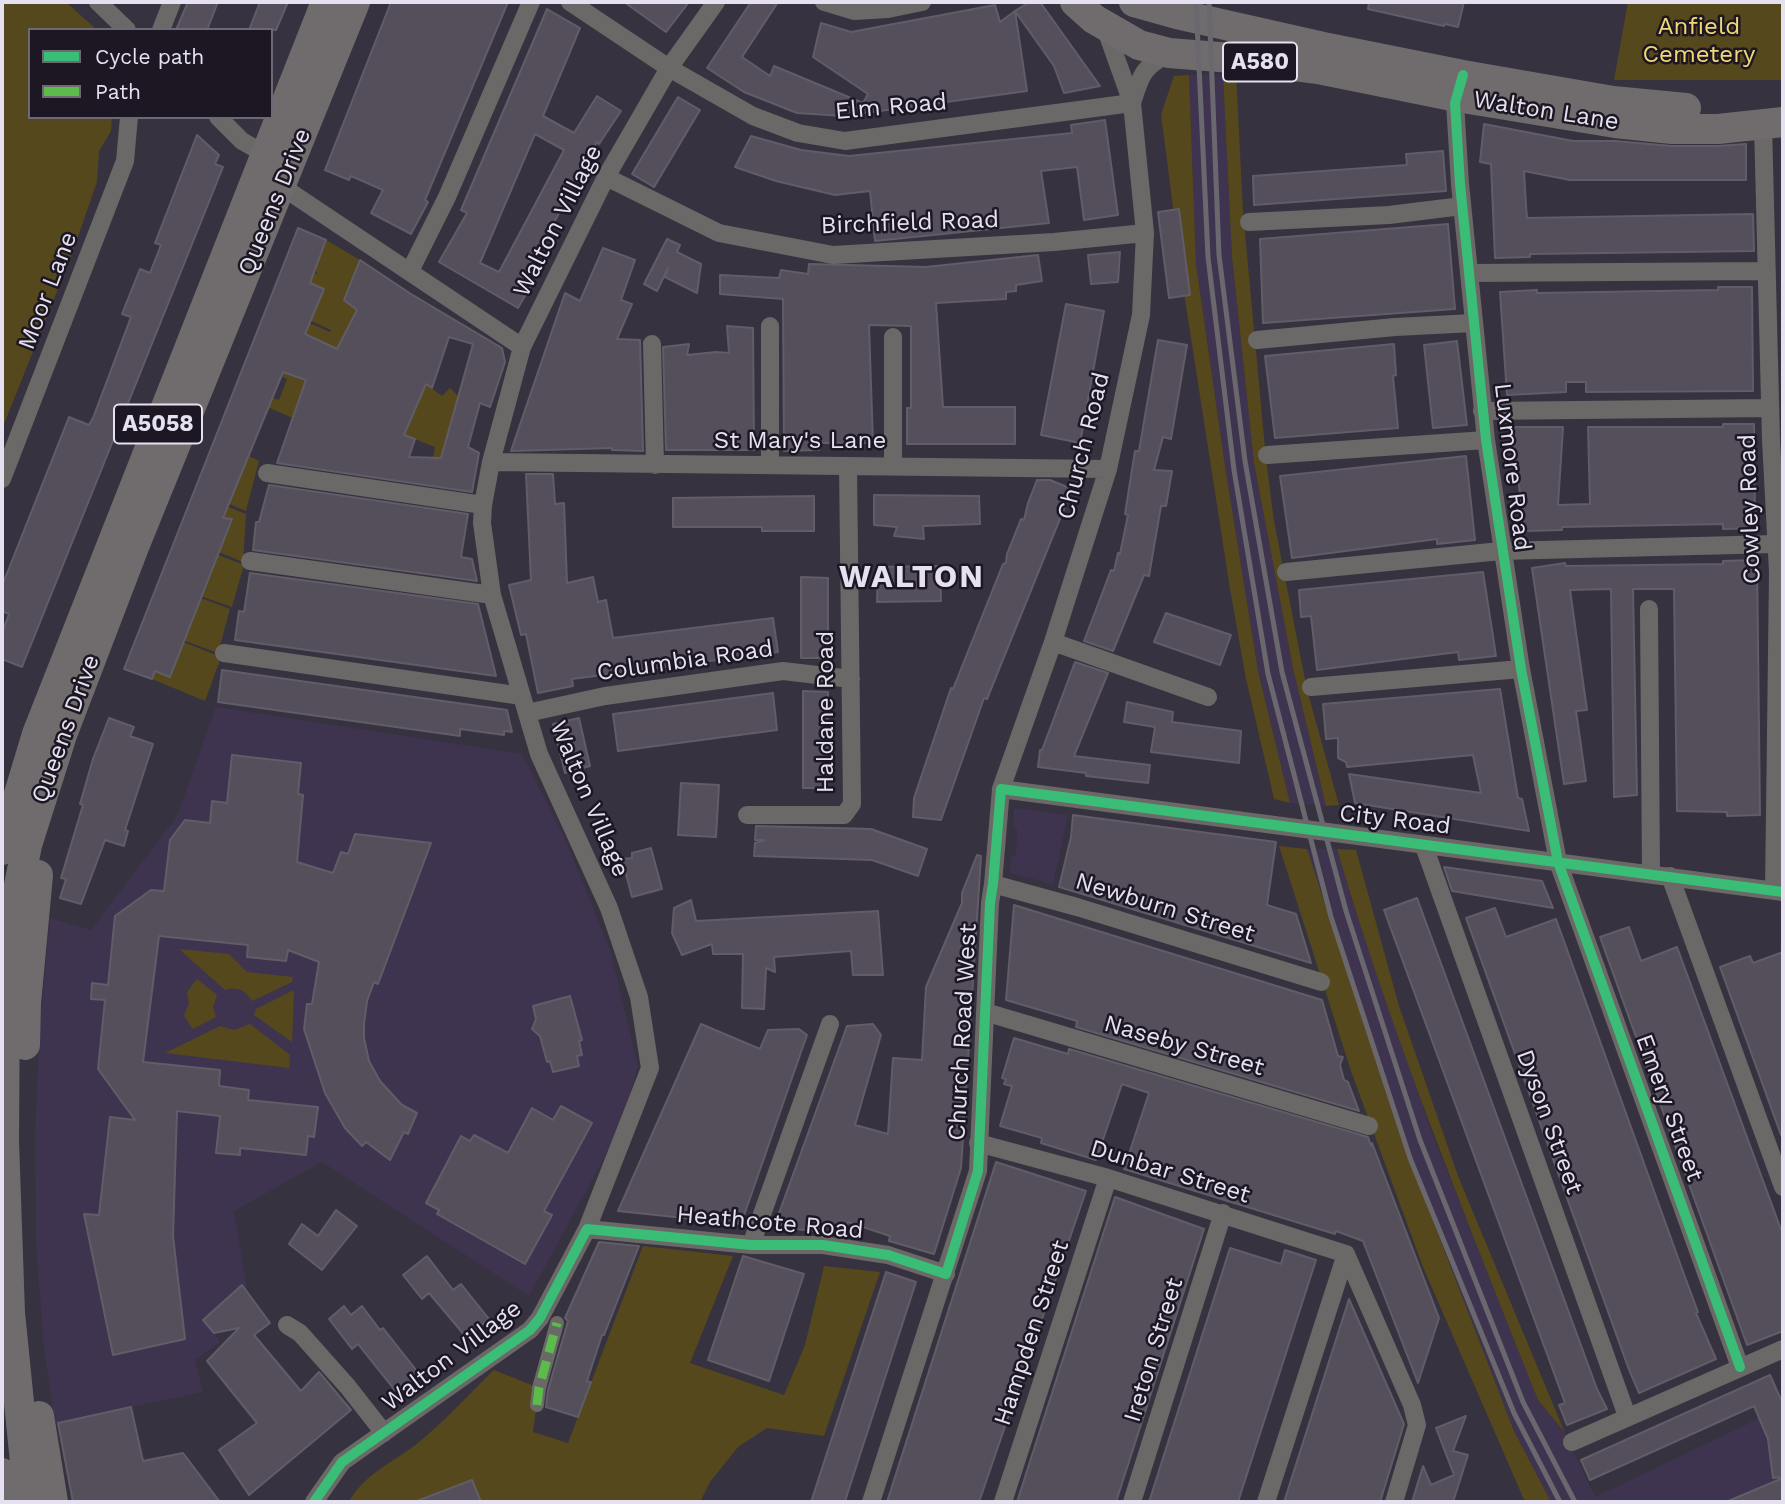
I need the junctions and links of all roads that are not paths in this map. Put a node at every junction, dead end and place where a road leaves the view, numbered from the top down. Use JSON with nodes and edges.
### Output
{"nodes":[{"id":1,"x":97,"y":2,"type":"edge"},
{"id":2,"x":172,"y":2,"type":"edge"},
{"id":3,"x":326,"y":2,"type":"edge"},
{"id":4,"x":355,"y":2,"type":"edge"},
{"id":5,"x":531,"y":2,"type":"edge"},
{"id":6,"x":570,"y":2,"type":"edge"},
{"id":7,"x":716,"y":2,"type":"edge"},
{"id":8,"x":824,"y":2,"type":"edge"},
{"id":9,"x":922,"y":2,"type":"edge"},
{"id":10,"x":1074,"y":2,"type":"edge"},
{"id":11,"x":1134,"y":2,"type":"edge"},
{"id":12,"x":1105,"y":27,"type":"junction"},
{"id":13,"x":125,"y":28,"type":"edge"},
{"id":14,"x":162,"y":28,"type":"edge"},
{"id":15,"x":1169,"y":53,"type":"junction"},
{"id":16,"x":670,"y":68,"type":"junction"},
{"id":17,"x":1460,"y":86,"type":"junction"},
{"id":18,"x":1132,"y":103,"type":"junction"},
{"id":19,"x":1777,"y":117,"type":"edge"},
{"id":20,"x":129,"y":119,"type":"edge"},
{"id":21,"x":220,"y":119,"type":"edge"},
{"id":22,"x":265,"y":154,"type":"junction"},
{"id":23,"x":606,"y":177,"type":"junction"},
{"id":24,"x":281,"y":186,"type":"junction"},
{"id":25,"x":1462,"y":206,"type":"junction"},
{"id":26,"x":1250,"y":222,"type":"dead end"},
{"id":27,"x":1145,"y":233,"type":"junction"},
{"id":28,"x":410,"y":271,"type":"junction"},
{"id":29,"x":1766,"y":271,"type":"junction"},
{"id":30,"x":1470,"y":273,"type":"junction"},
{"id":31,"x":1474,"y":323,"type":"junction"},
{"id":32,"x":770,"y":326,"type":"dead end"},
{"id":33,"x":893,"y":337,"type":"dead end"},
{"id":34,"x":1257,"y":340,"type":"dead end"},
{"id":35,"x":653,"y":344,"type":"dead end"},
{"id":36,"x":522,"y":347,"type":"junction"},
{"id":37,"x":1770,"y":408,"type":"junction"},
{"id":38,"x":1482,"y":411,"type":"junction"},
{"id":39,"x":1486,"y":440,"type":"junction"},
{"id":40,"x":1267,"y":455,"type":"dead end"},
{"id":41,"x":491,"y":462,"type":"junction"},
{"id":42,"x":655,"y":465,"type":"junction"},
{"id":43,"x":770,"y":466,"type":"junction"},
{"id":44,"x":848,"y":466,"type":"junction"},
{"id":45,"x":893,"y":466,"type":"junction"},
{"id":46,"x":1108,"y":469,"type":"junction"},
{"id":47,"x":267,"y":473,"type":"dead end"},
{"id":48,"x":2,"y":479,"type":"edge"},
{"id":49,"x":483,"y":505,"type":"junction"},
{"id":50,"x":1778,"y":508,"type":"edge"},
{"id":51,"x":1775,"y":544,"type":"junction"},
{"id":52,"x":1501,"y":551,"type":"junction"},
{"id":53,"x":250,"y":561,"type":"dead end"},
{"id":54,"x":1286,"y":572,"type":"dead end"},
{"id":55,"x":492,"y":595,"type":"junction"},
{"id":56,"x":1649,"y":609,"type":"dead end"},
{"id":57,"x":1053,"y":642,"type":"junction"},
{"id":58,"x":224,"y":653,"type":"dead end"},
{"id":59,"x":1521,"y":669,"type":"junction"},
{"id":60,"x":851,"y":679,"type":"junction"},
{"id":61,"x":1311,"y":687,"type":"dead end"},
{"id":62,"x":522,"y":696,"type":"junction"},
{"id":63,"x":1208,"y":697,"type":"dead end"},
{"id":64,"x":527,"y":713,"type":"junction"},
{"id":65,"x":48,"y":774,"type":"junction"},
{"id":66,"x":1001,"y":789,"type":"junction"},
{"id":67,"x":747,"y":815,"type":"dead end"},
{"id":68,"x":1424,"y":846,"type":"junction"},
{"id":69,"x":2,"y":850,"type":"edge"},
{"id":70,"x":1558,"y":862,"type":"junction"},
{"id":71,"x":1651,"y":873,"type":"junction"},
{"id":72,"x":1670,"y":876,"type":"junction"},
{"id":73,"x":993,"y":884,"type":"junction"},
{"id":74,"x":1779,"y":892,"type":"edge"},
{"id":75,"x":1321,"y":982,"type":"dead end"},
{"id":76,"x":985,"y":1012,"type":"junction"},
{"id":77,"x":830,"y":1024,"type":"dead end"},
{"id":78,"x":1369,"y":1126,"type":"dead end"},
{"id":79,"x":978,"y":1143,"type":"junction"},
{"id":80,"x":1108,"y":1178,"type":"junction"},
{"id":81,"x":1783,"y":1187,"type":"edge"},
{"id":82,"x":1223,"y":1213,"type":"junction"},
{"id":83,"x":587,"y":1229,"type":"junction"},
{"id":84,"x":751,"y":1245,"type":"junction"},
{"id":85,"x":1346,"y":1254,"type":"junction"},
{"id":86,"x":946,"y":1273,"type":"junction"},
{"id":87,"x":557,"y":1323,"type":"dead end"},
{"id":88,"x":287,"y":1325,"type":"dead end"},
{"id":89,"x":1783,"y":1349,"type":"edge"},
{"id":90,"x":1740,"y":1367,"type":"junction"},
{"id":91,"x":537,"y":1405,"type":"dead end"},
{"id":92,"x":1627,"y":1416,"type":"junction"},
{"id":93,"x":384,"y":1433,"type":"junction"},
{"id":94,"x":1572,"y":1441,"type":"dead end"},
{"id":95,"x":2,"y":1473,"type":"edge"},
{"id":96,"x":6,"y":1502,"type":"edge"},
{"id":97,"x":32,"y":1502,"type":"edge"},
{"id":98,"x":53,"y":1502,"type":"edge"},
{"id":99,"x":314,"y":1502,"type":"edge"},
{"id":100,"x":871,"y":1502,"type":"edge"},
{"id":101,"x":1003,"y":1502,"type":"edge"},
{"id":102,"x":1132,"y":1502,"type":"edge"},
{"id":103,"x":1266,"y":1502,"type":"edge"},
{"id":104,"x":1394,"y":1502,"type":"edge"}],
"edges":[{"from":1,"to":13,"type":"street"},
{"from":2,"to":14,"type":"street"},
{"from":3,"to":22,"type":"highway","name":"Queens Drive","number":"A5058"},
{"from":4,"to":24,"type":"highway","name":"Queens Drive","number":"A5058"},
{"from":5,"to":28,"type":"street"},
{"from":6,"to":16,"type":"street","name":"Elm Road"},
{"from":7,"to":16,"type":"street","name":"Walton Village"},
{"from":8,"to":9,"type":"street"},
{"from":10,"to":12,"type":"highway","name":"Walton Lane","number":"A580"},
{"from":11,"to":17,"type":"highway","name":"Walton Lane","number":"A580"},
{"from":12,"to":15,"type":"highway","name":"Walton Lane","number":"A580"},
{"from":12,"to":18,"type":"street","name":"Church Road"},
{"from":15,"to":17,"type":"highway","name":"Walton Lane","number":"A580"},
{"from":15,"to":18,"type":"street","name":"Church Road"},
{"from":16,"to":18,"type":"street","name":"Elm Road"},
{"from":16,"to":23,"type":"street","name":"Walton Village"},
{"from":17,"to":19,"type":"highway","name":"Walton Lane","number":"A580"},
{"from":17,"to":25,"type":"street","name":"Luxmore Road"},
{"from":18,"to":27,"type":"street","name":"Church Road"},
{"from":19,"to":29,"type":"street","name":"Cowley Road"},
{"from":20,"to":48,"type":"street","name":"Moor Lane"},
{"from":21,"to":22,"type":"street"},
{"from":22,"to":69,"type":"highway","name":"Queens Drive","number":"A5058"},
{"from":23,"to":27,"type":"street","name":"Birchfield Road"},
{"from":23,"to":36,"type":"street","name":"Walton Village"},
{"from":24,"to":28,"type":"street"},
{"from":24,"to":65,"type":"highway","name":"Queens Drive","number":"A5058"},
{"from":25,"to":26,"type":"street"},
{"from":25,"to":30,"type":"street","name":"Luxmore Road"},
{"from":27,"to":46,"type":"street","name":"Church Road"},
{"from":28,"to":36,"type":"street"},
{"from":29,"to":30,"type":"street"},
{"from":29,"to":37,"type":"street","name":"Cowley Road"},
{"from":30,"to":31,"type":"street","name":"Luxmore Road"},
{"from":31,"to":34,"type":"street"},
{"from":31,"to":38,"type":"street","name":"Luxmore Road"},
{"from":32,"to":43,"type":"street"},
{"from":33,"to":45,"type":"street"},
{"from":35,"to":42,"type":"street"},
{"from":36,"to":41,"type":"street","name":"Walton Village"},
{"from":37,"to":38,"type":"street"},
{"from":37,"to":50,"type":"street","name":"Cowley Road"},
{"from":38,"to":39,"type":"street","name":"Luxmore Road"},
{"from":39,"to":40,"type":"street"},
{"from":39,"to":52,"type":"street","name":"Luxmore Road"},
{"from":41,"to":42,"type":"street","name":"St Mary's Lane"},
{"from":41,"to":49,"type":"street","name":"Walton Village"},
{"from":42,"to":43,"type":"street","name":"St Mary's Lane"},
{"from":43,"to":44,"type":"street","name":"St Mary's Lane"},
{"from":44,"to":45,"type":"street","name":"St Mary's Lane"},
{"from":44,"to":60,"type":"street","name":"Haldane Road"},
{"from":45,"to":46,"type":"street","name":"St Mary's Lane"},
{"from":46,"to":57,"type":"street","name":"Church Road"},
{"from":47,"to":49,"type":"street"},
{"from":49,"to":55,"type":"street","name":"Walton Village"},
{"from":50,"to":51,"type":"street","name":"Cowley Road"},
{"from":51,"to":52,"type":"street"},
{"from":51,"to":74,"type":"street","name":"Cowley Road"},
{"from":52,"to":54,"type":"street"},
{"from":52,"to":59,"type":"street","name":"Luxmore Road"},
{"from":53,"to":55,"type":"street"},
{"from":55,"to":62,"type":"street","name":"Walton Village"},
{"from":56,"to":71,"type":"street"},
{"from":57,"to":63,"type":"street"},
{"from":57,"to":66,"type":"street","name":"Church Road"},
{"from":58,"to":62,"type":"street"},
{"from":59,"to":61,"type":"street"},
{"from":59,"to":70,"type":"street","name":"Luxmore Road"},
{"from":60,"to":64,"type":"street","name":"Columbia Road"},
{"from":60,"to":67,"type":"street","name":"Haldane Road"},
{"from":62,"to":64,"type":"street","name":"Walton Village"},
{"from":64,"to":83,"type":"street","name":"Walton Village"},
{"from":65,"to":97,"type":"highway","name":"Queens Drive","number":"A5058"},
{"from":65,"to":98,"type":"highway"},
{"from":66,"to":68,"type":"street","name":"City Road"},
{"from":66,"to":73,"type":"street","name":"Church Road West"},
{"from":68,"to":70,"type":"street","name":"City Road"},
{"from":68,"to":92,"type":"street","name":"Dyson Street"},
{"from":70,"to":71,"type":"street","name":"City Road"},
{"from":70,"to":90,"type":"street","name":"Emery Street"},
{"from":71,"to":72,"type":"street","name":"City Road"},
{"from":72,"to":74,"type":"street","name":"City Road"},
{"from":72,"to":81,"type":"street"},
{"from":73,"to":75,"type":"street","name":"Newburn Street"},
{"from":73,"to":76,"type":"street","name":"Church Road West"},
{"from":76,"to":78,"type":"street","name":"Naseby Street"},
{"from":76,"to":79,"type":"street","name":"Church Road West"},
{"from":77,"to":84,"type":"street"},
{"from":79,"to":80,"type":"street","name":"Dunbar Street"},
{"from":79,"to":86,"type":"street","name":"Church Road West"},
{"from":80,"to":82,"type":"street","name":"Dunbar Street"},
{"from":80,"to":101,"type":"street","name":"Hampden Street"},
{"from":82,"to":85,"type":"street","name":"Dunbar Street"},
{"from":82,"to":102,"type":"street","name":"Ireton Street"},
{"from":83,"to":84,"type":"street","name":"Heathcote Road"},
{"from":83,"to":93,"type":"street","name":"Walton Village"},
{"from":84,"to":86,"type":"street","name":"Heathcote Road"},
{"from":85,"to":103,"type":"street"},
{"from":85,"to":104,"type":"street"},
{"from":86,"to":100,"type":"street","name":"Church Road West"},
{"from":87,"to":91,"type":"street"},
{"from":88,"to":93,"type":"street"},
{"from":89,"to":90,"type":"street"},
{"from":90,"to":92,"type":"street"},
{"from":92,"to":94,"type":"street"},
{"from":93,"to":99,"type":"street","name":"Walton Village"},
{"from":95,"to":96,"type":"highway"}]}
